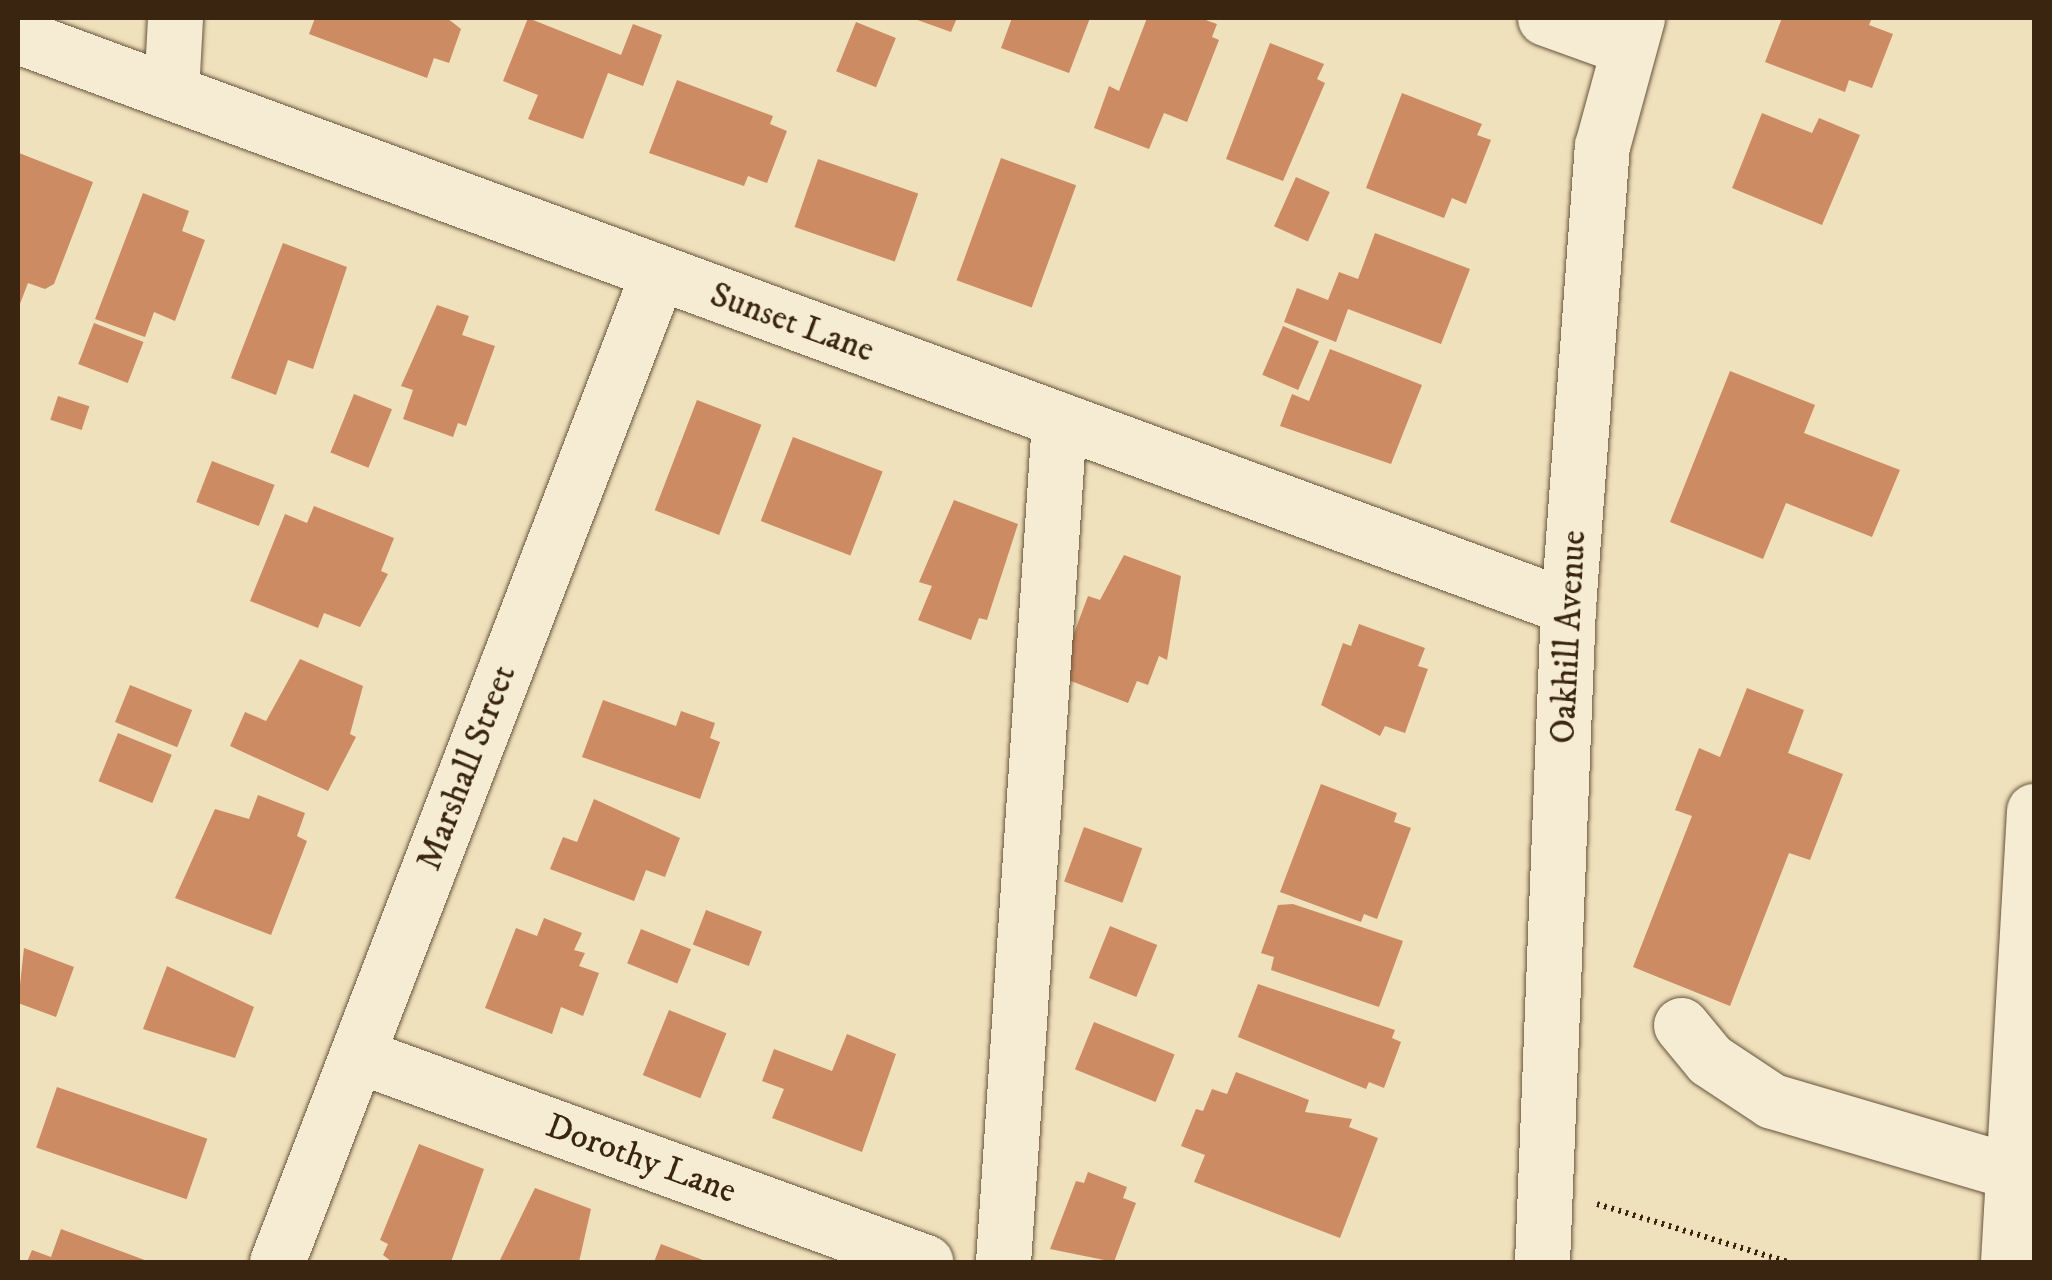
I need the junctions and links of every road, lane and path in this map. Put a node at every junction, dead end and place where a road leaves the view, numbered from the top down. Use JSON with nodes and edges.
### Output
{"nodes":[{"id":1,"x":176,"y":18,"type":"edge"},
{"id":2,"x":1545,"y":18,"type":"edge"},
{"id":3,"x":1631,"y":32,"type":"edge"},
{"id":4,"x":18,"y":36,"type":"edge"},
{"id":5,"x":171,"y":92,"type":"junction"},
{"id":6,"x":658,"y":274,"type":"junction"},
{"id":7,"x":1059,"y":420,"type":"junction"},
{"id":8,"x":1568,"y":607,"type":"junction"},
{"id":9,"x":2034,"y":811,"type":"edge"},
{"id":10,"x":1681,"y":1025,"type":"dead end"},
{"id":11,"x":356,"y":1055,"type":"junction"},
{"id":12,"x":2010,"y":1171,"type":"junction"},
{"id":13,"x":1586,"y":1201,"type":"dead end"},
{"id":14,"x":2017,"y":1252,"type":"edge"},
{"id":15,"x":277,"y":1262,"type":"edge"},
{"id":16,"x":924,"y":1262,"type":"edge"},
{"id":17,"x":1003,"y":1262,"type":"edge"},
{"id":18,"x":1542,"y":1262,"type":"edge"},
{"id":19,"x":1788,"y":1262,"type":"edge"}],
"edges":[{"from":1,"to":5,"type":"street"},
{"from":2,"to":3,"type":"street"},
{"from":3,"to":8,"type":"street","name":"Oakhill Avenue"},
{"from":4,"to":5,"type":"street","name":"Sunset Lane"},
{"from":5,"to":6,"type":"street","name":"Sunset Lane"},
{"from":6,"to":7,"type":"street","name":"Sunset Lane"},
{"from":6,"to":11,"type":"street","name":"Marshall Street"},
{"from":7,"to":8,"type":"street","name":"Sunset Lane"},
{"from":7,"to":17,"type":"street"},
{"from":8,"to":18,"type":"street","name":"Oakhill Avenue"},
{"from":9,"to":12,"type":"street"},
{"from":10,"to":12,"type":"street"},
{"from":11,"to":15,"type":"street","name":"Marshall Street"},
{"from":11,"to":16,"type":"street","name":"Dorothy Lane"},
{"from":12,"to":14,"type":"street"},
{"from":13,"to":19,"type":"path"}]}
